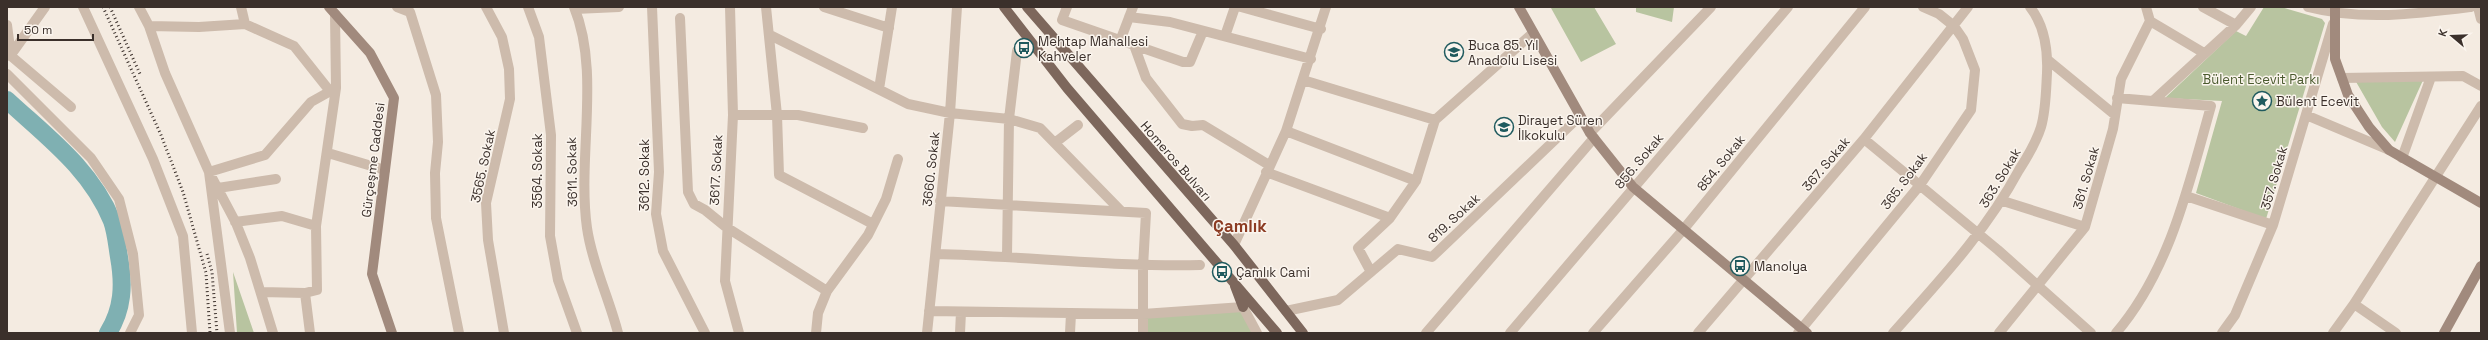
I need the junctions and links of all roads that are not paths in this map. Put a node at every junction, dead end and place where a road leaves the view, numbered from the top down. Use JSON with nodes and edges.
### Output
{"nodes":[{"id":1,"x":45,"y":7,"type":"edge"},
{"id":2,"x":83,"y":7,"type":"edge"},
{"id":3,"x":139,"y":7,"type":"edge"},
{"id":4,"x":241,"y":7,"type":"edge"},
{"id":5,"x":397,"y":7,"type":"edge"},
{"id":6,"x":486,"y":7,"type":"edge"},
{"id":7,"x":528,"y":7,"type":"edge"},
{"id":8,"x":619,"y":7,"type":"edge"},
{"id":9,"x":652,"y":7,"type":"edge"},
{"id":10,"x":730,"y":7,"type":"edge"},
{"id":11,"x":766,"y":7,"type":"edge"},
{"id":12,"x":824,"y":7,"type":"edge"},
{"id":13,"x":892,"y":7,"type":"edge"},
{"id":14,"x":957,"y":7,"type":"edge"},
{"id":15,"x":1004,"y":7,"type":"edge"},
{"id":16,"x":1027,"y":7,"type":"edge"},
{"id":17,"x":1067,"y":7,"type":"edge"},
{"id":18,"x":1133,"y":7,"type":"edge"},
{"id":19,"x":1235,"y":7,"type":"edge"},
{"id":20,"x":1241,"y":7,"type":"edge"},
{"id":21,"x":1326,"y":7,"type":"edge"},
{"id":22,"x":1519,"y":7,"type":"edge"},
{"id":23,"x":1711,"y":7,"type":"edge"},
{"id":24,"x":1865,"y":7,"type":"edge"},
{"id":25,"x":1923,"y":7,"type":"edge"},
{"id":26,"x":1968,"y":7,"type":"edge"},
{"id":27,"x":2030,"y":7,"type":"edge"},
{"id":28,"x":2146,"y":7,"type":"edge"},
{"id":29,"x":2203,"y":7,"type":"edge"},
{"id":30,"x":2251,"y":7,"type":"edge"},
{"id":31,"x":2308,"y":7,"type":"edge"},
{"id":32,"x":2471,"y":7,"type":"edge"},
{"id":33,"x":2478,"y":7,"type":"edge"},
{"id":34,"x":574,"y":8,"type":"edge"},
{"id":35,"x":1785,"y":8,"type":"edge"},
{"id":36,"x":846,"y":10,"type":"edge"},
{"id":37,"x":1940,"y":10,"type":"edge"},
{"id":38,"x":332,"y":11,"type":"edge"},
{"id":39,"x":2334,"y":15,"type":"edge"},
{"id":40,"x":1129,"y":17,"type":"junction"},
{"id":41,"x":680,"y":18,"type":"dead end"},
{"id":42,"x":2481,"y":20,"type":"edge"},
{"id":43,"x":2150,"y":21,"type":"junction"},
{"id":44,"x":245,"y":24,"type":"junction"},
{"id":45,"x":7,"y":25,"type":"edge"},
{"id":46,"x":2236,"y":25,"type":"junction"},
{"id":47,"x":149,"y":26,"type":"junction"},
{"id":48,"x":1954,"y":26,"type":"junction"},
{"id":49,"x":889,"y":28,"type":"junction"},
{"id":50,"x":1321,"y":29,"type":"junction"},
{"id":51,"x":1203,"y":31,"type":"junction"},
{"id":52,"x":1533,"y":32,"type":"junction"},
{"id":53,"x":770,"y":35,"type":"junction"},
{"id":54,"x":1224,"y":36,"type":"junction"},
{"id":55,"x":1120,"y":41,"type":"junction"},
{"id":56,"x":1134,"y":46,"type":"junction"},
{"id":57,"x":1017,"y":51,"type":"dead end"},
{"id":58,"x":2204,"y":53,"type":"junction"},
{"id":59,"x":9,"y":57,"type":"edge"},
{"id":60,"x":1311,"y":59,"type":"junction"},
{"id":61,"x":2048,"y":60,"type":"junction"},
{"id":62,"x":7,"y":74,"type":"edge"},
{"id":63,"x":2431,"y":77,"type":"junction"},
{"id":64,"x":2342,"y":78,"type":"junction"},
{"id":65,"x":1303,"y":80,"type":"junction"},
{"id":66,"x":2481,"y":86,"type":"edge"},
{"id":67,"x":332,"y":89,"type":"junction"},
{"id":68,"x":879,"y":89,"type":"junction"},
{"id":69,"x":2117,"y":98,"type":"junction"},
{"id":70,"x":2153,"y":101,"type":"junction"},
{"id":71,"x":2481,"y":106,"type":"edge"},
{"id":72,"x":71,"y":107,"type":"dead end"},
{"id":73,"x":950,"y":113,"type":"junction"},
{"id":74,"x":732,"y":115,"type":"junction"},
{"id":75,"x":777,"y":115,"type":"junction"},
{"id":76,"x":2115,"y":115,"type":"junction"},
{"id":77,"x":2306,"y":115,"type":"junction"},
{"id":78,"x":1580,"y":116,"type":"junction"},
{"id":79,"x":1009,"y":119,"type":"junction"},
{"id":80,"x":1435,"y":120,"type":"junction"},
{"id":81,"x":1078,"y":125,"type":"dead end"},
{"id":82,"x":863,"y":128,"type":"dead end"},
{"id":83,"x":1286,"y":131,"type":"junction"},
{"id":84,"x":1592,"y":136,"type":"junction"},
{"id":85,"x":1864,"y":139,"type":"junction"},
{"id":86,"x":1056,"y":142,"type":"junction"},
{"id":87,"x":2389,"y":150,"type":"junction"},
{"id":88,"x":328,"y":153,"type":"junction"},
{"id":89,"x":2402,"y":158,"type":"junction"},
{"id":90,"x":898,"y":159,"type":"dead end"},
{"id":91,"x":1268,"y":168,"type":"junction"},
{"id":92,"x":385,"y":170,"type":"junction"},
{"id":93,"x":209,"y":172,"type":"junction"},
{"id":94,"x":2436,"y":178,"type":"junction"},
{"id":95,"x":276,"y":179,"type":"dead end"},
{"id":96,"x":1416,"y":182,"type":"junction"},
{"id":97,"x":1920,"y":185,"type":"junction"},
{"id":98,"x":1634,"y":187,"type":"junction"},
{"id":99,"x":218,"y":188,"type":"junction"},
{"id":100,"x":2186,"y":196,"type":"junction"},
{"id":101,"x":940,"y":201,"type":"junction"},
{"id":102,"x":2003,"y":201,"type":"junction"},
{"id":103,"x":2481,"y":203,"type":"edge"},
{"id":104,"x":1008,"y":204,"type":"junction"},
{"id":105,"x":1122,"y":212,"type":"junction"},
{"id":106,"x":1390,"y":218,"type":"junction"},
{"id":107,"x":235,"y":222,"type":"junction"},
{"id":108,"x":873,"y":224,"type":"junction"},
{"id":109,"x":2273,"y":225,"type":"junction"},
{"id":110,"x":316,"y":226,"type":"junction"},
{"id":111,"x":726,"y":227,"type":"junction"},
{"id":112,"x":2085,"y":227,"type":"junction"},
{"id":113,"x":1683,"y":230,"type":"junction"},
{"id":114,"x":1979,"y":234,"type":"junction"},
{"id":115,"x":1234,"y":245,"type":"junction"},
{"id":116,"x":936,"y":254,"type":"junction"},
{"id":117,"x":1007,"y":256,"type":"junction"},
{"id":118,"x":1200,"y":265,"type":"dead end"},
{"id":119,"x":2481,"y":266,"type":"edge"},
{"id":120,"x":1143,"y":267,"type":"junction"},
{"id":121,"x":1371,"y":272,"type":"junction"},
{"id":122,"x":1232,"y":279,"type":"junction"},
{"id":123,"x":1744,"y":280,"type":"junction"},
{"id":124,"x":2038,"y":286,"type":"junction"},
{"id":125,"x":827,"y":291,"type":"junction"},
{"id":126,"x":262,"y":292,"type":"junction"},
{"id":127,"x":304,"y":293,"type":"junction"},
{"id":128,"x":2354,"y":304,"type":"junction"},
{"id":129,"x":1242,"y":307,"type":"junction"},
{"id":130,"x":929,"y":311,"type":"junction"},
{"id":131,"x":1286,"y":311,"type":"junction"},
{"id":132,"x":961,"y":312,"type":"junction"},
{"id":133,"x":1071,"y":314,"type":"junction"},
{"id":134,"x":1143,"y":314,"type":"junction"},
{"id":135,"x":1802,"y":332,"type":"edge"},
{"id":136,"x":130,"y":333,"type":"edge"},
{"id":137,"x":192,"y":333,"type":"edge"},
{"id":138,"x":230,"y":333,"type":"edge"},
{"id":139,"x":273,"y":333,"type":"edge"},
{"id":140,"x":310,"y":333,"type":"edge"},
{"id":141,"x":392,"y":333,"type":"edge"},
{"id":142,"x":459,"y":333,"type":"edge"},
{"id":143,"x":504,"y":333,"type":"edge"},
{"id":144,"x":577,"y":333,"type":"edge"},
{"id":145,"x":618,"y":333,"type":"edge"},
{"id":146,"x":705,"y":333,"type":"edge"},
{"id":147,"x":739,"y":333,"type":"edge"},
{"id":148,"x":817,"y":333,"type":"edge"},
{"id":149,"x":927,"y":333,"type":"edge"},
{"id":150,"x":960,"y":333,"type":"edge"},
{"id":151,"x":1070,"y":333,"type":"edge"},
{"id":152,"x":1143,"y":333,"type":"edge"},
{"id":153,"x":1257,"y":333,"type":"edge"},
{"id":154,"x":1277,"y":333,"type":"edge"},
{"id":155,"x":1303,"y":333,"type":"edge"},
{"id":156,"x":1426,"y":333,"type":"edge"},
{"id":157,"x":1510,"y":333,"type":"edge"},
{"id":158,"x":1593,"y":333,"type":"edge"},
{"id":159,"x":1698,"y":333,"type":"edge"},
{"id":160,"x":1893,"y":333,"type":"edge"},
{"id":161,"x":1999,"y":333,"type":"edge"},
{"id":162,"x":2091,"y":333,"type":"edge"},
{"id":163,"x":2116,"y":333,"type":"edge"},
{"id":164,"x":2222,"y":333,"type":"edge"},
{"id":165,"x":2333,"y":333,"type":"edge"},
{"id":166,"x":2396,"y":333,"type":"edge"},
{"id":167,"x":2444,"y":333,"type":"edge"}],
"edges":[{"from":1,"to":59,"type":"street"},
{"from":2,"to":137,"type":"street"},
{"from":3,"to":47,"type":"street"},
{"from":4,"to":44,"type":"street"},
{"from":5,"to":142,"type":"street"},
{"from":6,"to":143,"type":"street","name":"3565. Sokak"},
{"from":7,"to":144,"type":"street","name":"3564. Sokak"},
{"from":8,"to":34,"type":"street"},
{"from":9,"to":146,"type":"street","name":"3612. Sokak"},
{"from":10,"to":74,"type":"street","name":"3617. Sokak"},
{"from":11,"to":53,"type":"street"},
{"from":12,"to":36,"type":"street"},
{"from":13,"to":49,"type":"street"},
{"from":14,"to":73,"type":"street","name":"3660. Sokak"},
{"from":15,"to":122,"type":"main road"},
{"from":16,"to":115,"type":"main road","name":"Homeros Bulvarı"},
{"from":17,"to":55,"type":"street"},
{"from":18,"to":40,"type":"street"},
{"from":19,"to":54,"type":"street"},
{"from":20,"to":50,"type":"street"},
{"from":21,"to":50,"type":"street"},
{"from":22,"to":52,"type":"main road"},
{"from":23,"to":84,"type":"street"},
{"from":24,"to":113,"type":"street","name":"854. Sokak"},
{"from":25,"to":37,"type":"street","name":"365. Sokak"},
{"from":26,"to":48,"type":"street","name":"367. Sokak"},
{"from":27,"to":61,"type":"street","name":"363. Sokak"},
{"from":28,"to":43,"type":"street"},
{"from":29,"to":46,"type":"street"},
{"from":30,"to":46,"type":"street"},
{"from":31,"to":39,"type":"street"},
{"from":32,"to":39,"type":"street"},
{"from":33,"to":42,"type":"street"},
{"from":34,"to":145,"type":"street","name":"3611. Sokak"},
{"from":35,"to":98,"type":"street","name":"856. Sokak"},
{"from":36,"to":49,"type":"street"},
{"from":37,"to":48,"type":"street","name":"365. Sokak"},
{"from":38,"to":67,"type":"street"},
{"from":38,"to":92,"type":"main road","name":"Gürçeşme Caddesi"},
{"from":39,"to":64,"type":"main road"},
{"from":39,"to":77,"type":"street","name":"357. Sokak"},
{"from":40,"to":51,"type":"street"},
{"from":40,"to":55,"type":"street"},
{"from":41,"to":111,"type":"street"},
{"from":43,"to":58,"type":"street"},
{"from":43,"to":69,"type":"street","name":"361. Sokak"},
{"from":44,"to":47,"type":"street"},
{"from":44,"to":67,"type":"street"},
{"from":45,"to":59,"type":"street"},
{"from":46,"to":58,"type":"street"},
{"from":47,"to":93,"type":"street"},
{"from":48,"to":85,"type":"street","name":"367. Sokak"},
{"from":48,"to":97,"type":"street","name":"365. Sokak"},
{"from":49,"to":68,"type":"street"},
{"from":50,"to":60,"type":"street"},
{"from":51,"to":54,"type":"street"},
{"from":51,"to":56,"type":"street"},
{"from":52,"to":78,"type":"main road"},
{"from":52,"to":80,"type":"street"},
{"from":53,"to":68,"type":"street"},
{"from":53,"to":75,"type":"street"},
{"from":54,"to":60,"type":"street"},
{"from":55,"to":56,"type":"street"},
{"from":56,"to":91,"type":"street"},
{"from":57,"to":79,"type":"street"},
{"from":58,"to":70,"type":"street"},
{"from":59,"to":72,"type":"street"},
{"from":60,"to":65,"type":"street"},
{"from":61,"to":76,"type":"street"},
{"from":61,"to":102,"type":"street","name":"363. Sokak"},
{"from":62,"to":136,"type":"street"},
{"from":63,"to":64,"type":"street"},
{"from":63,"to":66,"type":"street"},
{"from":63,"to":89,"type":"street"},
{"from":64,"to":87,"type":"main road"},
{"from":65,"to":80,"type":"street"},
{"from":65,"to":83,"type":"street"},
{"from":67,"to":88,"type":"street"},
{"from":67,"to":93,"type":"street"},
{"from":68,"to":73,"type":"street"},
{"from":69,"to":70,"type":"street"},
{"from":69,"to":76,"type":"street","name":"361. Sokak"},
{"from":70,"to":100,"type":"street"},
{"from":71,"to":94,"type":"street"},
{"from":73,"to":79,"type":"street"},
{"from":73,"to":101,"type":"street","name":"3660. Sokak"},
{"from":74,"to":75,"type":"street"},
{"from":74,"to":111,"type":"street","name":"3617. Sokak"},
{"from":75,"to":82,"type":"street"},
{"from":75,"to":108,"type":"street"},
{"from":76,"to":112,"type":"street","name":"361. Sokak"},
{"from":77,"to":87,"type":"street"},
{"from":77,"to":109,"type":"street","name":"357. Sokak"},
{"from":78,"to":84,"type":"main road"},
{"from":78,"to":121,"type":"street","name":"819. Sokak"},
{"from":79,"to":86,"type":"street"},
{"from":79,"to":104,"type":"street"},
{"from":80,"to":96,"type":"street"},
{"from":81,"to":86,"type":"street"},
{"from":83,"to":91,"type":"street"},
{"from":83,"to":96,"type":"street"},
{"from":84,"to":98,"type":"main road"},
{"from":84,"to":156,"type":"street"},
{"from":85,"to":97,"type":"street"},
{"from":85,"to":123,"type":"street","name":"367. Sokak"},
{"from":86,"to":105,"type":"street"},
{"from":87,"to":89,"type":"main road"},
{"from":88,"to":92,"type":"street"},
{"from":88,"to":110,"type":"street"},
{"from":89,"to":94,"type":"main road"},
{"from":90,"to":108,"type":"street"},
{"from":91,"to":106,"type":"street"},
{"from":91,"to":115,"type":"street"},
{"from":92,"to":141,"type":"main road","name":"Gürçeşme Caddesi"},
{"from":93,"to":99,"type":"street"},
{"from":93,"to":138,"type":"street"},
{"from":94,"to":103,"type":"main road"},
{"from":94,"to":128,"type":"street"},
{"from":95,"to":99,"type":"street"},
{"from":96,"to":106,"type":"street"},
{"from":97,"to":114,"type":"street"},
{"from":97,"to":135,"type":"street","name":"365. Sokak"},
{"from":98,"to":113,"type":"main road"},
{"from":98,"to":157,"type":"street","name":"856. Sokak"},
{"from":99,"to":107,"type":"street"},
{"from":100,"to":109,"type":"street"},
{"from":100,"to":163,"type":"street"},
{"from":101,"to":104,"type":"street"},
{"from":101,"to":116,"type":"street","name":"3660. Sokak"},
{"from":102,"to":112,"type":"street"},
{"from":102,"to":114,"type":"street","name":"363. Sokak"},
{"from":104,"to":105,"type":"street"},
{"from":104,"to":117,"type":"street"},
{"from":105,"to":120,"type":"street"},
{"from":106,"to":121,"type":"street"},
{"from":107,"to":110,"type":"street"},
{"from":107,"to":126,"type":"street"},
{"from":108,"to":125,"type":"street"},
{"from":109,"to":164,"type":"street","name":"357. Sokak"},
{"from":110,"to":127,"type":"street"},
{"from":111,"to":125,"type":"street"},
{"from":111,"to":147,"type":"street","name":"3617. Sokak"},
{"from":112,"to":124,"type":"street","name":"361. Sokak"},
{"from":113,"to":123,"type":"main road"},
{"from":113,"to":158,"type":"street","name":"854. Sokak"},
{"from":114,"to":124,"type":"street"},
{"from":114,"to":160,"type":"street","name":"363. Sokak"},
{"from":115,"to":131,"type":"main road","name":"Homeros Bulvarı"},
{"from":116,"to":117,"type":"street"},
{"from":116,"to":130,"type":"street","name":"3660. Sokak"},
{"from":117,"to":120,"type":"street"},
{"from":118,"to":120,"type":"street"},
{"from":119,"to":167,"type":"main road"},
{"from":120,"to":134,"type":"street"},
{"from":121,"to":131,"type":"street","name":"819. Sokak"},
{"from":122,"to":129,"type":"main road"},
{"from":122,"to":154,"type":"main road"},
{"from":123,"to":135,"type":"main road"},
{"from":123,"to":159,"type":"street","name":"367. Sokak"},
{"from":124,"to":161,"type":"street","name":"361. Sokak"},
{"from":124,"to":162,"type":"street"},
{"from":125,"to":148,"type":"street"},
{"from":126,"to":127,"type":"street"},
{"from":126,"to":139,"type":"street"},
{"from":127,"to":140,"type":"street"},
{"from":128,"to":165,"type":"street"},
{"from":128,"to":166,"type":"street"},
{"from":129,"to":134,"type":"street"},
{"from":129,"to":153,"type":"street"},
{"from":130,"to":132,"type":"street"},
{"from":130,"to":149,"type":"street","name":"3660. Sokak"},
{"from":131,"to":155,"type":"main road","name":"Homeros Bulvarı"},
{"from":132,"to":133,"type":"street"},
{"from":132,"to":150,"type":"street"},
{"from":133,"to":134,"type":"street"},
{"from":133,"to":151,"type":"street"},
{"from":134,"to":152,"type":"street"}]}
